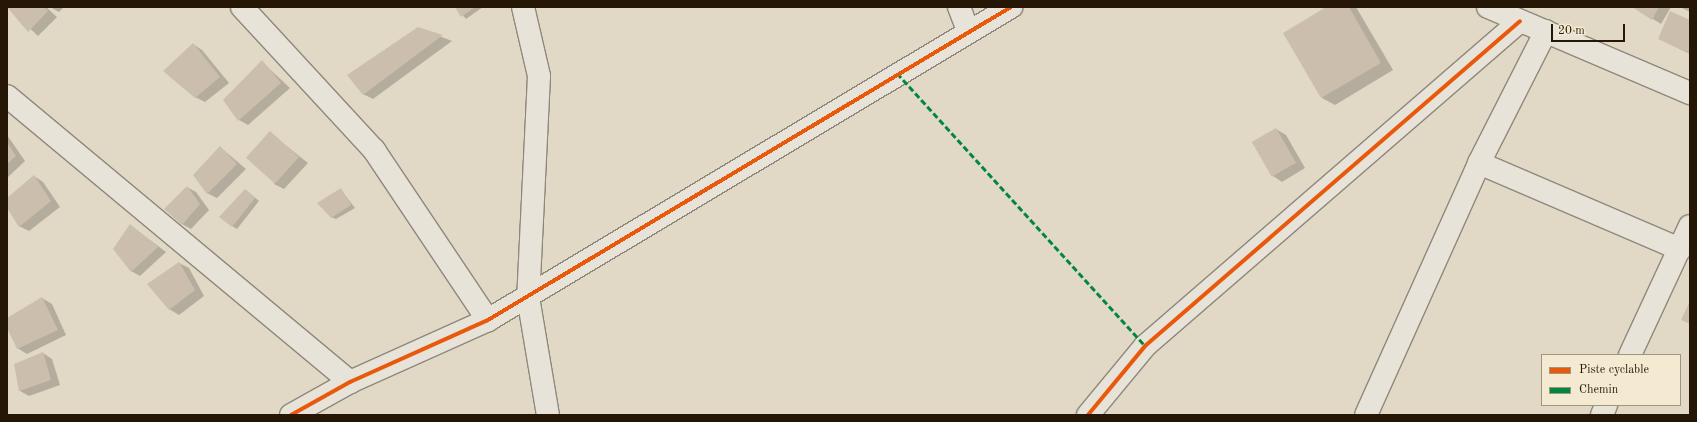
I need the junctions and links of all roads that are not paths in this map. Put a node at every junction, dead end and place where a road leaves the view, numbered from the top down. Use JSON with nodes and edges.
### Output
{"nodes":[{"id":1,"x":242,"y":7,"type":"edge"},
{"id":2,"x":523,"y":7,"type":"edge"},
{"id":3,"x":959,"y":7,"type":"edge"},
{"id":4,"x":1011,"y":7,"type":"edge"},
{"id":5,"x":1488,"y":7,"type":"edge"},
{"id":6,"x":1520,"y":21,"type":"junction"},
{"id":7,"x":968,"y":30,"type":"junction"},
{"id":8,"x":1546,"y":31,"type":"junction"},
{"id":9,"x":1690,"y":93,"type":"edge"},
{"id":10,"x":7,"y":96,"type":"edge"},
{"id":11,"x":1479,"y":163,"type":"junction"},
{"id":12,"x":1690,"y":226,"type":"edge"},
{"id":13,"x":1680,"y":249,"type":"junction"},
{"id":14,"x":528,"y":297,"type":"junction"},
{"id":15,"x":488,"y":320,"type":"junction"},
{"id":16,"x":1630,"y":354,"type":"edge"},
{"id":17,"x":350,"y":382,"type":"junction"},
{"id":18,"x":547,"y":406,"type":"edge"},
{"id":19,"x":291,"y":415,"type":"edge"},
{"id":20,"x":563,"y":415,"type":"edge"},
{"id":21,"x":1088,"y":415,"type":"edge"},
{"id":22,"x":1366,"y":415,"type":"edge"}],
"edges":[{"from":1,"to":15,"type":"street"},
{"from":2,"to":14,"type":"street"},
{"from":3,"to":7,"type":"street"},
{"from":4,"to":7,"type":"street"},
{"from":5,"to":6,"type":"street"},
{"from":6,"to":8,"type":"street"},
{"from":6,"to":21,"type":"street"},
{"from":7,"to":14,"type":"street"},
{"from":8,"to":9,"type":"street"},
{"from":8,"to":11,"type":"street"},
{"from":10,"to":17,"type":"street"},
{"from":11,"to":13,"type":"street"},
{"from":11,"to":22,"type":"street"},
{"from":12,"to":13,"type":"street"},
{"from":13,"to":16,"type":"street"},
{"from":14,"to":15,"type":"street"},
{"from":14,"to":18,"type":"street"},
{"from":15,"to":17,"type":"street"},
{"from":17,"to":19,"type":"street"},
{"from":18,"to":20,"type":"street"}]}
